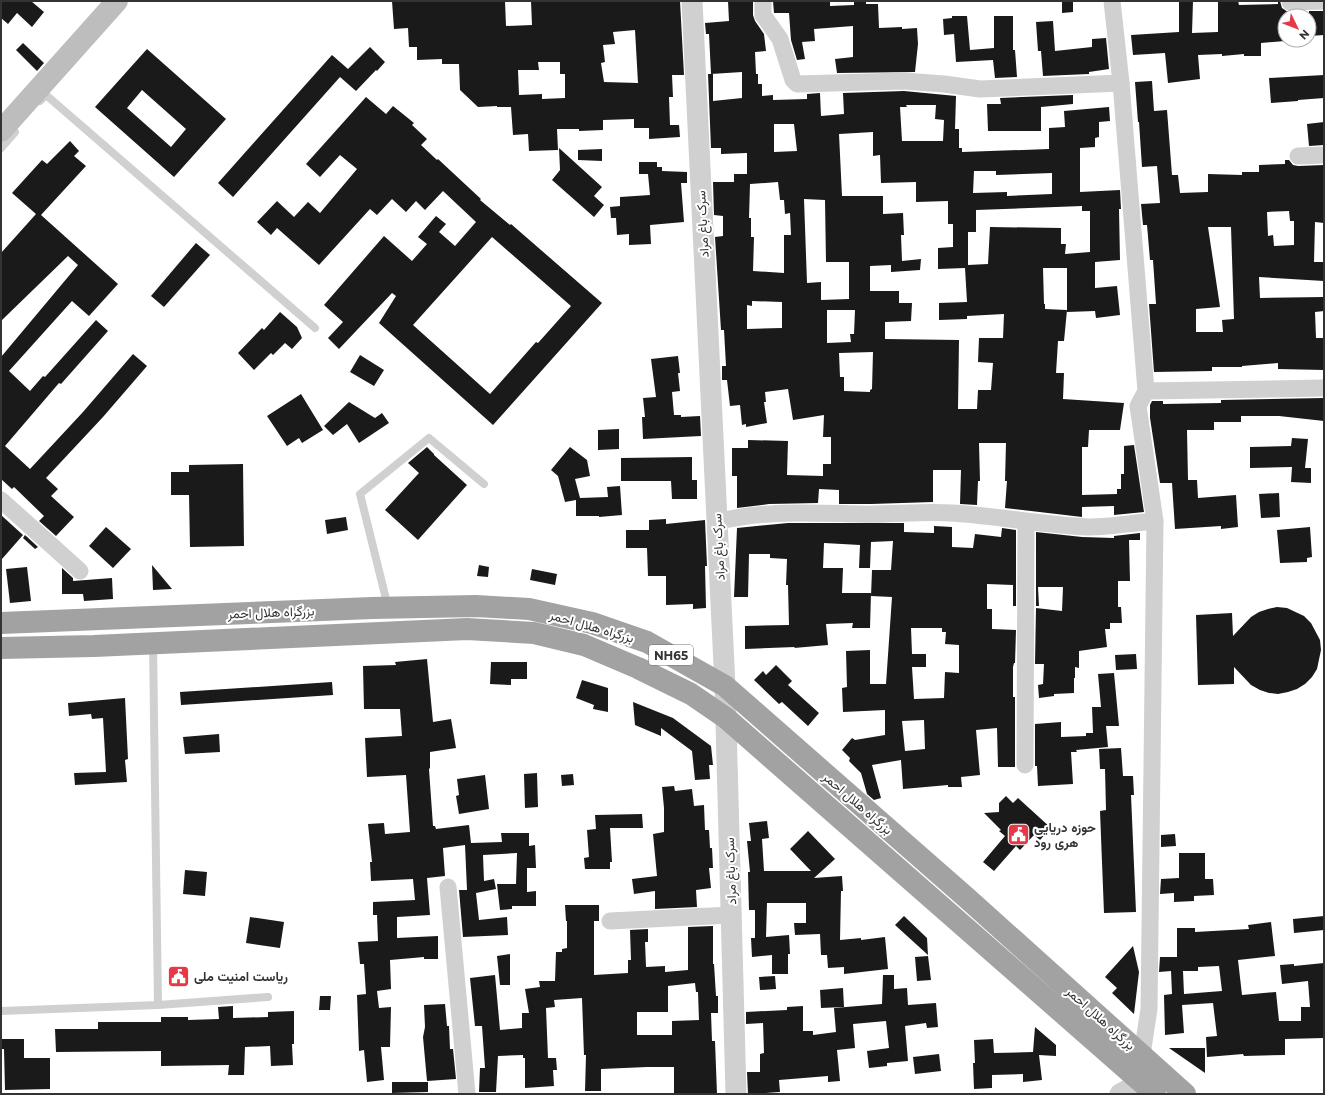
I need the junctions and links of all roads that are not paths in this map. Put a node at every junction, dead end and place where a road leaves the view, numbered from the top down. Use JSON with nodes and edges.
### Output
{"nodes":[{"id":1,"x":117,"y":1,"type":"edge"},
{"id":2,"x":692,"y":1,"type":"edge"},
{"id":3,"x":763,"y":1,"type":"edge"},
{"id":4,"x":1112,"y":1,"type":"edge"},
{"id":5,"x":1323,"y":1,"type":"edge"},
{"id":6,"x":1290,"y":2,"type":"dead end"},
{"id":7,"x":1121,"y":83,"type":"junction"},
{"id":8,"x":36,"y":107,"type":"dead end"},
{"id":9,"x":11,"y":128,"type":"edge"},
{"id":10,"x":1,"y":148,"type":"edge"},
{"id":11,"x":1324,"y":155,"type":"edge"},
{"id":12,"x":1298,"y":156,"type":"dead end"},
{"id":13,"x":315,"y":328,"type":"dead end"},
{"id":14,"x":1324,"y":388,"type":"edge"},
{"id":15,"x":1146,"y":391,"type":"junction"},
{"id":16,"x":484,"y":484,"type":"dead end"},
{"id":17,"x":1,"y":500,"type":"edge"},
{"id":18,"x":1155,"y":521,"type":"junction"},
{"id":19,"x":717,"y":522,"type":"junction"},
{"id":20,"x":1026,"y":522,"type":"junction"},
{"id":21,"x":80,"y":571,"type":"dead end"},
{"id":22,"x":380,"y":608,"type":"junction"},
{"id":23,"x":1,"y":623,"type":"edge"},
{"id":24,"x":374,"y":633,"type":"junction"},
{"id":25,"x":152,"y":643,"type":"junction"},
{"id":26,"x":1,"y":648,"type":"edge"},
{"id":27,"x":725,"y":686,"type":"junction"},
{"id":28,"x":726,"y":718,"type":"junction"},
{"id":29,"x":1025,"y":765,"type":"dead end"},
{"id":30,"x":448,"y":887,"type":"dead end"},
{"id":31,"x":731,"y":915,"type":"junction"},
{"id":32,"x":610,"y":921,"type":"dead end"},
{"id":33,"x":268,"y":997,"type":"dead end"},
{"id":34,"x":158,"y":1005,"type":"junction"},
{"id":35,"x":1,"y":1011,"type":"edge"},
{"id":36,"x":1142,"y":1055,"type":"junction"},
{"id":37,"x":1148,"y":1088,"type":"edge"},
{"id":38,"x":467,"y":1094,"type":"edge"},
{"id":39,"x":736,"y":1094,"type":"edge"},
{"id":40,"x":1120,"y":1094,"type":"edge"},
{"id":41,"x":1185,"y":1094,"type":"edge"}],
"edges":[{"from":1,"to":9,"type":"main road"},
{"from":2,"to":19,"type":"street","name":"سرک باغ مراد"},
{"from":3,"to":7,"type":"street"},
{"from":4,"to":7,"type":"street"},
{"from":5,"to":6,"type":"street"},
{"from":7,"to":15,"type":"street"},
{"from":8,"to":13,"type":"lane"},
{"from":9,"to":10,"type":"lane"},
{"from":11,"to":12,"type":"street"},
{"from":14,"to":15,"type":"street"},
{"from":15,"to":18,"type":"street"},
{"from":16,"to":22,"type":"lane"},
{"from":17,"to":21,"type":"street"},
{"from":18,"to":20,"type":"street"},
{"from":18,"to":36,"type":"street"},
{"from":19,"to":20,"type":"street"},
{"from":19,"to":27,"type":"street","name":"سرک باغ مراد"},
{"from":20,"to":29,"type":"street"},
{"from":22,"to":23,"type":"highway","name":"بزرگراه هلال احمر","number":"NH65"},
{"from":22,"to":24,"type":"highway"},
{"from":22,"to":27,"type":"highway","name":"بزرگراه هلال احمر","number":"NH65"},
{"from":24,"to":25,"type":"highway","name":"بزرگراه هلال احمر","number":"NH65"},
{"from":24,"to":28,"type":"highway","name":"بزرگراه هلال احمر","number":"NH65"},
{"from":25,"to":26,"type":"highway","name":"بزرگراه هلال احمر","number":"NH65"},
{"from":25,"to":34,"type":"lane"},
{"from":27,"to":28,"type":"street","name":"سرک باغ مراد"},
{"from":27,"to":36,"type":"highway","name":"بزرگراه هلال احمر","number":"NH65"},
{"from":28,"to":31,"type":"street","name":"سرک باغ مراد"},
{"from":28,"to":37,"type":"highway","name":"بزرگراه هلال احمر","number":"NH65"},
{"from":30,"to":38,"type":"street"},
{"from":31,"to":32,"type":"street"},
{"from":31,"to":39,"type":"street","name":"سرک باغ مراد"},
{"from":33,"to":34,"type":"lane"},
{"from":34,"to":35,"type":"lane"},
{"from":36,"to":41,"type":"highway","name":"بزرگراه هلال احمر","number":"NH65"},
{"from":37,"to":40,"type":"street"}]}
